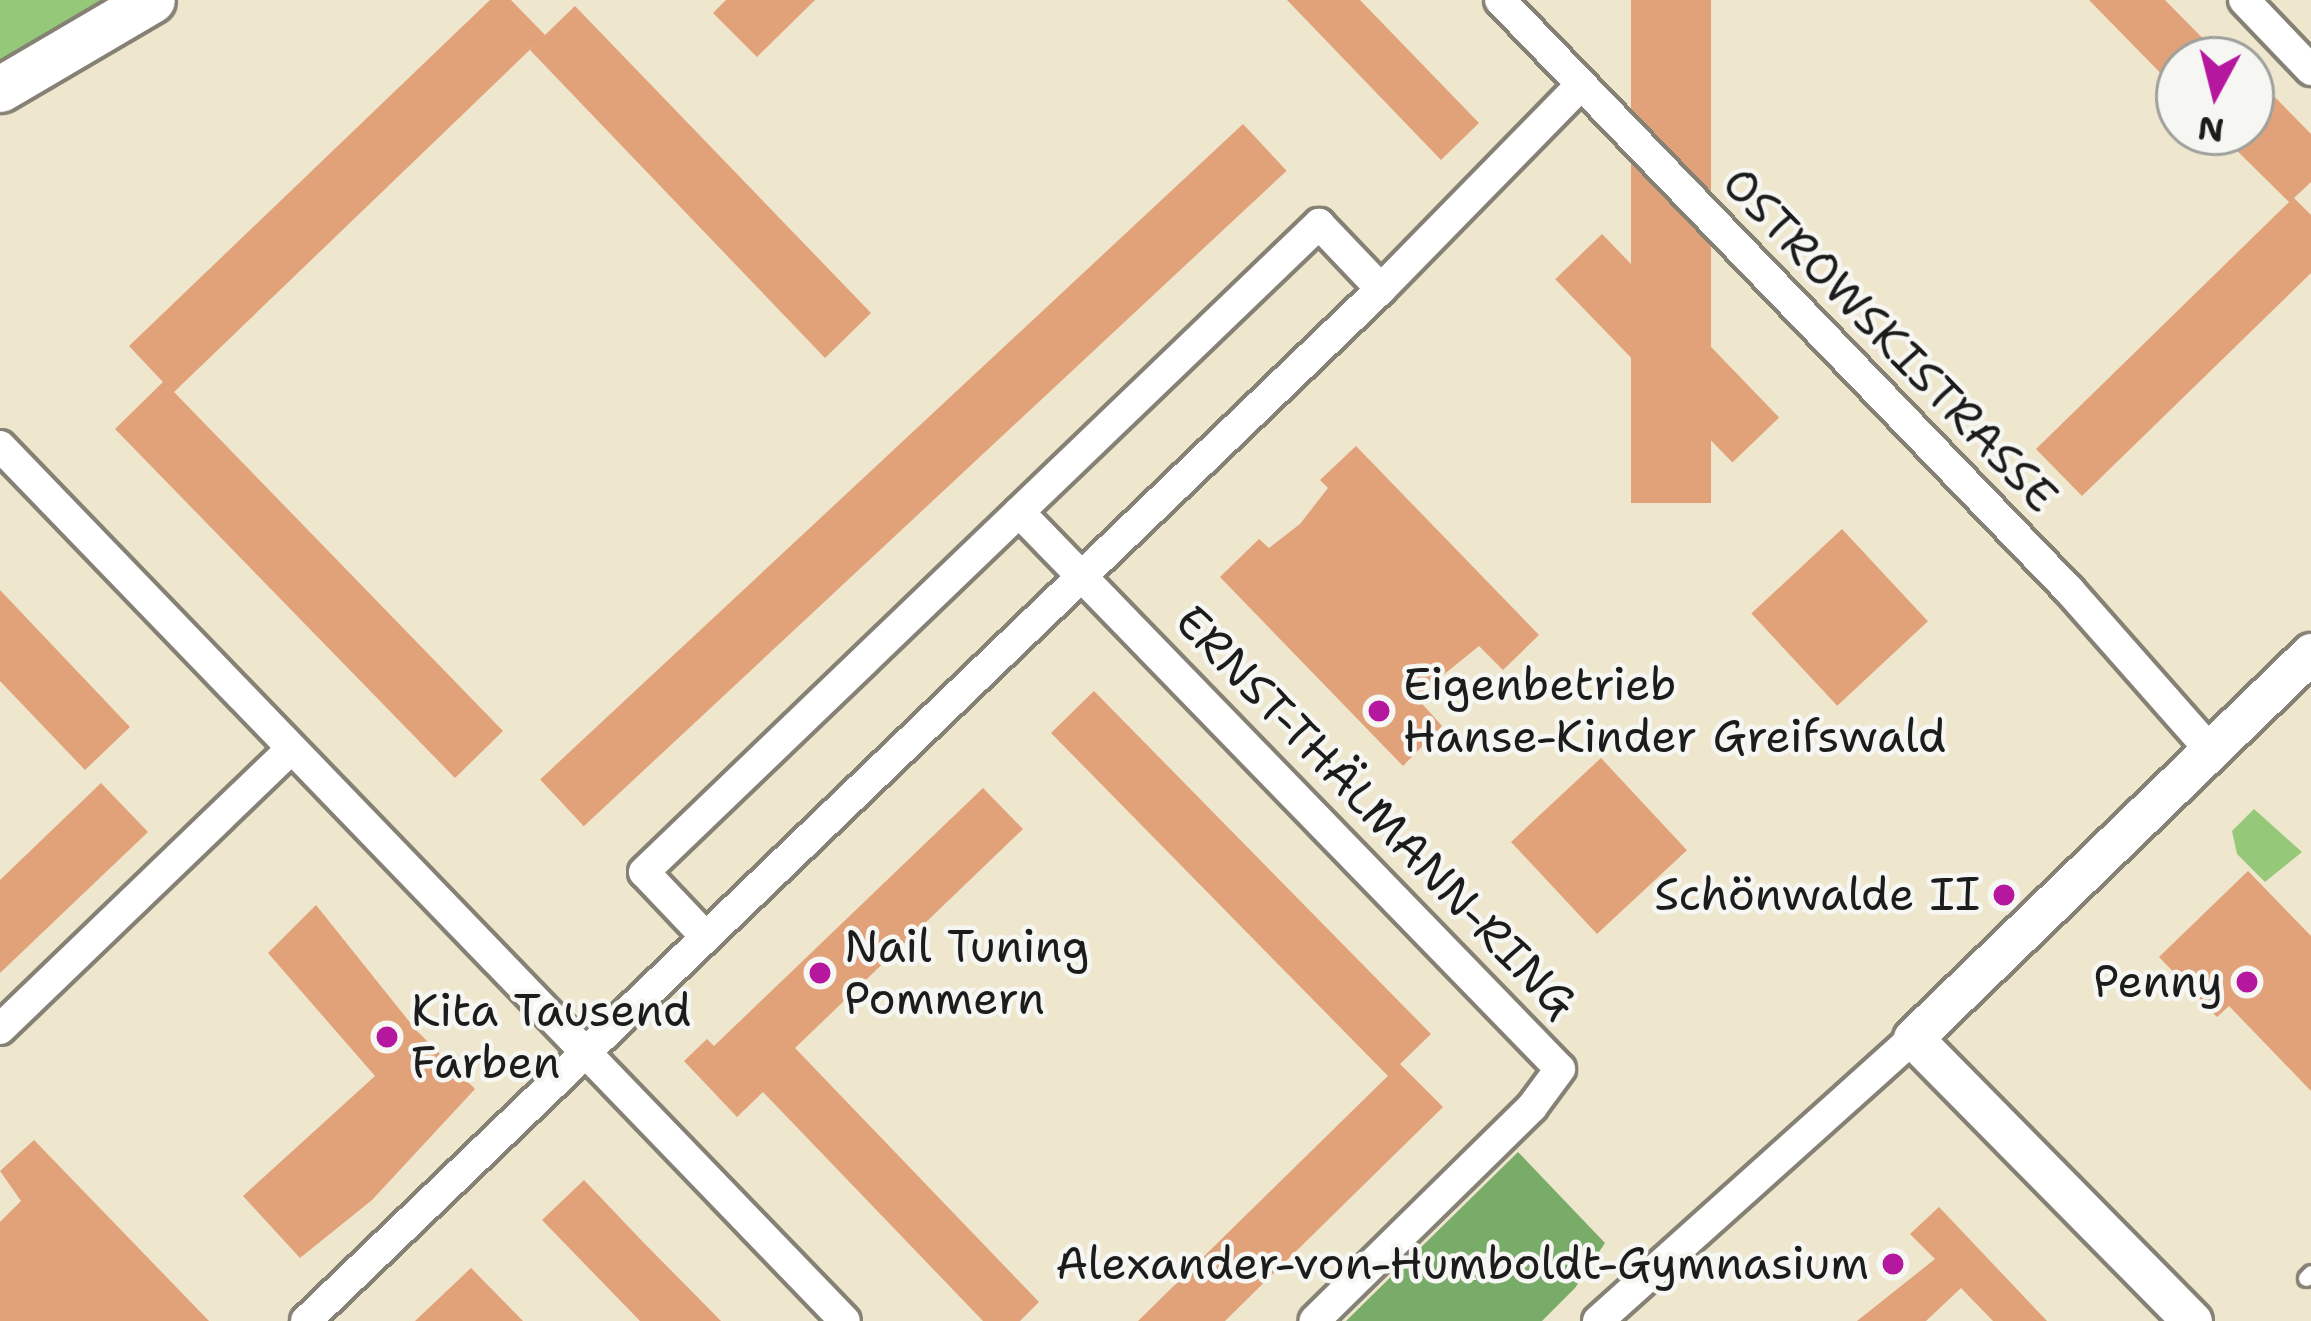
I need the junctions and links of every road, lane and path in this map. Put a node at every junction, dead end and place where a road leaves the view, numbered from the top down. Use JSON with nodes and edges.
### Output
{"nodes":[{"id":1,"x":152,"y":0,"type":"edge"},
{"id":2,"x":1500,"y":0,"type":"edge"},
{"id":3,"x":2245,"y":0,"type":"edge"},
{"id":4,"x":2311,"y":70,"type":"edge"},
{"id":5,"x":1581,"y":86,"type":"junction"},
{"id":6,"x":0,"y":89,"type":"edge"},
{"id":7,"x":1381,"y":289,"type":"junction"},
{"id":8,"x":0,"y":446,"type":"edge"},
{"id":9,"x":1019,"y":512,"type":"junction"},
{"id":10,"x":1078,"y":575,"type":"junction"},
{"id":11,"x":2311,"y":653,"type":"edge"},
{"id":12,"x":2209,"y":749,"type":"junction"},
{"id":13,"x":289,"y":751,"type":"junction"},
{"id":14,"x":705,"y":936,"type":"junction"},
{"id":15,"x":0,"y":1028,"type":"edge"},
{"id":16,"x":1913,"y":1038,"type":"junction"},
{"id":17,"x":584,"y":1054,"type":"junction"},
{"id":18,"x":306,"y":1321,"type":"edge"},
{"id":19,"x":844,"y":1321,"type":"edge"},
{"id":20,"x":1313,"y":1321,"type":"edge"},
{"id":21,"x":1598,"y":1321,"type":"edge"},
{"id":22,"x":2192,"y":1321,"type":"edge"}],
"edges":[{"from":1,"to":6,"type":"main road"},
{"from":2,"to":5,"type":"street","name":"OSTROWSKISTRASSE"},
{"from":3,"to":4,"type":"street"},
{"from":5,"to":7,"type":"street"},
{"from":5,"to":12,"type":"street","name":"OSTROWSKISTRASSE"},
{"from":7,"to":9,"type":"street"},
{"from":7,"to":10,"type":"street"},
{"from":8,"to":13,"type":"street"},
{"from":9,"to":10,"type":"street"},
{"from":9,"to":14,"type":"street"},
{"from":10,"to":14,"type":"street"},
{"from":10,"to":20,"type":"street","name":"ERNST-THÄLMANN-RING"},
{"from":11,"to":12,"type":"street"},
{"from":12,"to":16,"type":"street"},
{"from":13,"to":15,"type":"street"},
{"from":13,"to":17,"type":"street"},
{"from":14,"to":17,"type":"street"},
{"from":16,"to":21,"type":"street"},
{"from":16,"to":22,"type":"street"},
{"from":17,"to":18,"type":"street"},
{"from":17,"to":19,"type":"street"}]}
